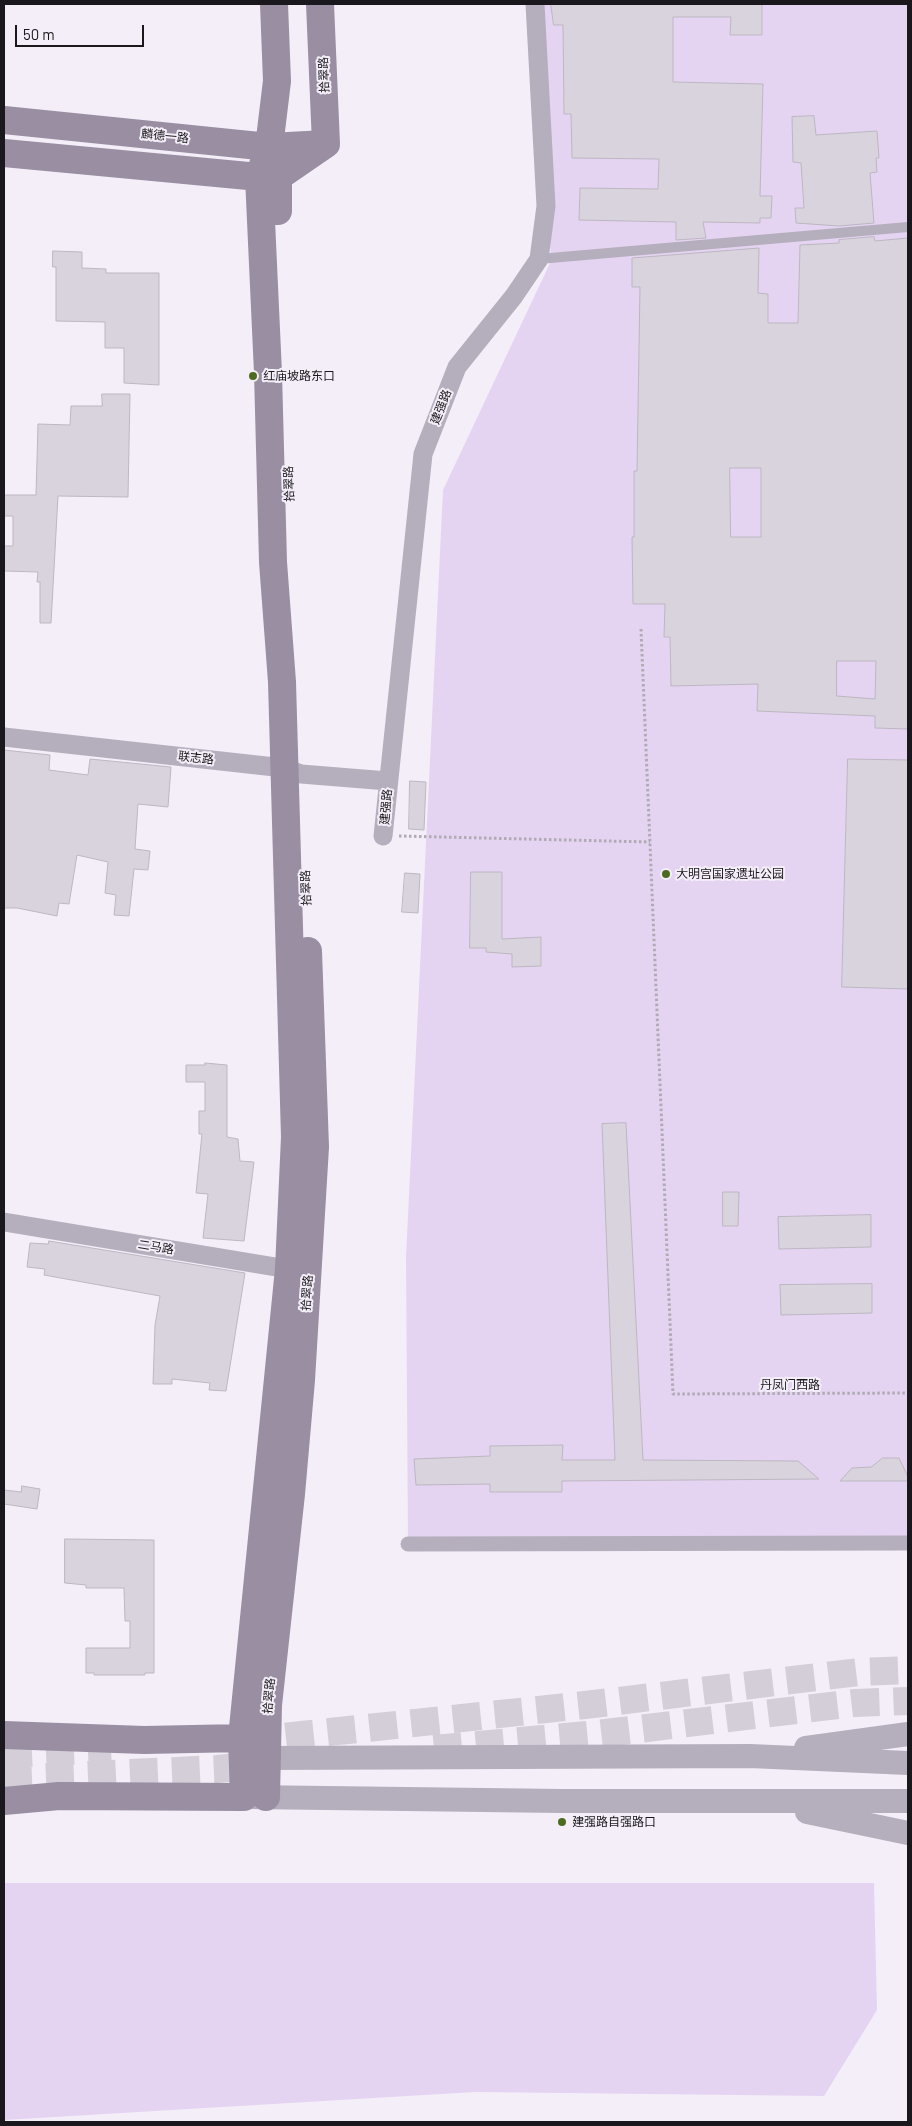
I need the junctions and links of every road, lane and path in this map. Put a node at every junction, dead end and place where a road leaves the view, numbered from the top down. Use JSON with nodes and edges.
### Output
{"nodes":[{"id":1,"x":274,"y":4,"type":"edge"},
{"id":2,"x":320,"y":4,"type":"edge"},
{"id":3,"x":535,"y":4,"type":"edge"},
{"id":4,"x":4,"y":120,"type":"edge"},
{"id":5,"x":326,"y":144,"type":"junction"},
{"id":6,"x":269,"y":146,"type":"junction"},
{"id":7,"x":4,"y":153,"type":"edge"},
{"id":8,"x":269,"y":177,"type":"junction"},
{"id":9,"x":908,"y":227,"type":"edge"},
{"id":10,"x":539,"y":260,"type":"junction"},
{"id":11,"x":641,"y":629,"type":"dead end"},
{"id":12,"x":4,"y":736,"type":"edge"},
{"id":13,"x":293,"y":771,"type":"junction"},
{"id":14,"x":388,"y":781,"type":"junction"},
{"id":15,"x":383,"y":836,"type":"joint"},
{"id":16,"x":650,"y":842,"type":"junction"},
{"id":17,"x":4,"y":1222,"type":"edge"},
{"id":18,"x":299,"y":1271,"type":"junction"},
{"id":19,"x":908,"y":1393,"type":"edge"},
{"id":20,"x":408,"y":1544,"type":"dead end"},
{"id":21,"x":908,"y":1544,"type":"edge"},
{"id":22,"x":908,"y":1734,"type":"edge"},
{"id":23,"x":4,"y":1735,"type":"edge"},
{"id":24,"x":242,"y":1738,"type":"junction"},
{"id":25,"x":750,"y":1756,"type":"junction"},
{"id":26,"x":267,"y":1758,"type":"junction"},
{"id":27,"x":908,"y":1763,"type":"edge"},
{"id":28,"x":255,"y":1797,"type":"junction"},
{"id":29,"x":4,"y":1801,"type":"edge"},
{"id":30,"x":908,"y":1801,"type":"edge"},
{"id":31,"x":759,"y":1802,"type":"junction"},
{"id":32,"x":908,"y":1833,"type":"edge"}],
"edges":[{"from":1,"to":6,"type":"main road","name":"拾翠路"},
{"from":2,"to":5,"type":"main road","name":"拾翠路"},
{"from":3,"to":10,"type":"street","name":"建强路"},
{"from":4,"to":6,"type":"main road","name":"麟德一路"},
{"from":5,"to":6,"type":"main road","name":"麟德一路"},
{"from":5,"to":8,"type":"main road"},
{"from":6,"to":8,"type":"main road","name":"拾翠路"},
{"from":7,"to":8,"type":"main road"},
{"from":8,"to":13,"type":"main road","name":"拾翠路"},
{"from":9,"to":10,"type":"lane"},
{"from":10,"to":14,"type":"street","name":"建强路"},
{"from":11,"to":16,"type":"path"},
{"from":12,"to":13,"type":"street","name":"联志路"},
{"from":13,"to":14,"type":"street","name":"联志路"},
{"from":13,"to":18,"type":"main road","name":"拾翠路"},
{"from":14,"to":15,"type":"street","name":"建强路"},
{"from":15,"to":16,"type":"path"},
{"from":16,"to":19,"type":"path","name":"丹凤门西路"},
{"from":17,"to":18,"type":"street","name":"二马路"},
{"from":18,"to":24,"type":"main road","name":"拾翠路"},
{"from":18,"to":26,"type":"main road","name":"拾翠路"},
{"from":20,"to":21,"type":"street"},
{"from":22,"to":25,"type":"street"},
{"from":23,"to":24,"type":"main road"},
{"from":24,"to":26,"type":"street"},
{"from":24,"to":28,"type":"main road","name":"拾翠路"},
{"from":25,"to":26,"type":"street"},
{"from":25,"to":27,"type":"street"},
{"from":26,"to":28,"type":"main road","name":"拾翠路"},
{"from":28,"to":29,"type":"main road"},
{"from":28,"to":31,"type":"street"},
{"from":30,"to":31,"type":"street"},
{"from":31,"to":32,"type":"street"}]}
